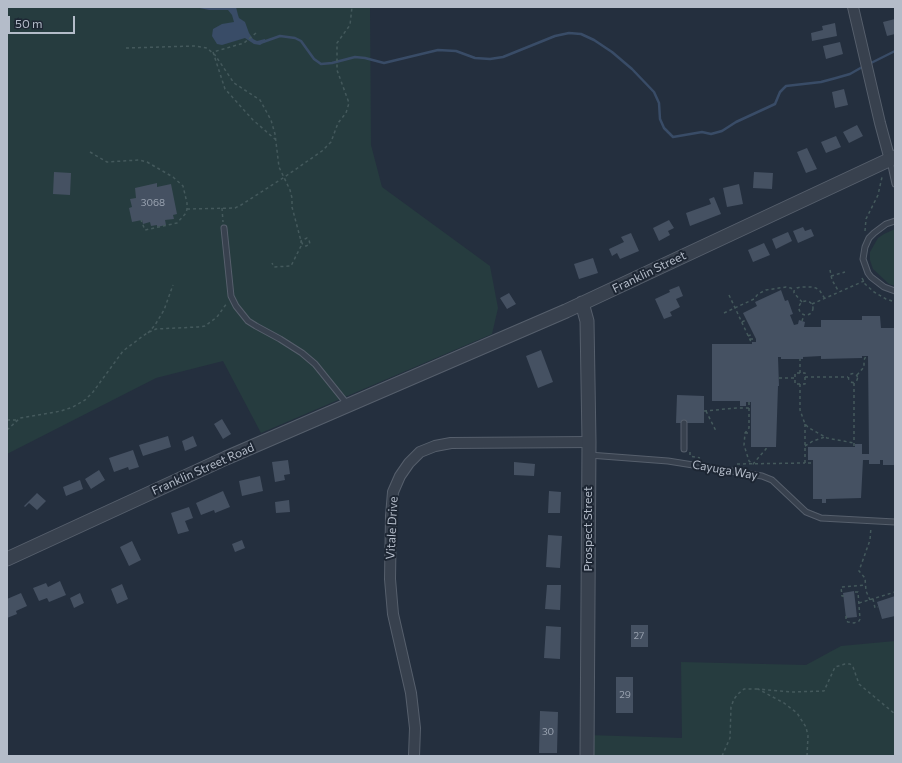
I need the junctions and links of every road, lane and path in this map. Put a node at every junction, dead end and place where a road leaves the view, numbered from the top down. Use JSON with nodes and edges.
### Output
{"nodes":[{"id":1,"x":7,"y":7,"type":"edge"},
{"id":2,"x":14,"y":7,"type":"edge"},
{"id":3,"x":352,"y":7,"type":"edge"},
{"id":4,"x":853,"y":7,"type":"edge"},
{"id":5,"x":256,"y":33,"type":"dead end"},
{"id":6,"x":126,"y":48,"type":"dead end"},
{"id":7,"x":213,"y":52,"type":"junction"},
{"id":8,"x":276,"y":140,"type":"junction"},
{"id":9,"x":90,"y":152,"type":"dead end"},
{"id":10,"x":893,"y":159,"type":"edge"},
{"id":11,"x":882,"y":177,"type":"dead end"},
{"id":12,"x":284,"y":178,"type":"junction"},
{"id":13,"x":895,"y":184,"type":"edge"},
{"id":14,"x":222,"y":208,"type":"junction"},
{"id":15,"x":187,"y":209,"type":"junction"},
{"id":16,"x":141,"y":220,"type":"dead end"},
{"id":17,"x":895,"y":221,"type":"edge"},
{"id":18,"x":224,"y":228,"type":"joint"},
{"id":19,"x":865,"y":234,"type":"dead end"},
{"id":20,"x":301,"y":241,"type":"junction"},
{"id":21,"x":272,"y":263,"type":"dead end"},
{"id":22,"x":830,"y":270,"type":"dead end"},
{"id":23,"x":846,"y":272,"type":"dead end"},
{"id":24,"x":860,"y":272,"type":"dead end"},
{"id":25,"x":831,"y":276,"type":"junction"},
{"id":26,"x":864,"y":281,"type":"junction"},
{"id":27,"x":173,"y":285,"type":"dead end"},
{"id":28,"x":794,"y":291,"type":"junction"},
{"id":29,"x":895,"y":291,"type":"edge"},
{"id":30,"x":839,"y":292,"type":"junction"},
{"id":31,"x":729,"y":295,"type":"dead end"},
{"id":32,"x":231,"y":296,"type":"junction"},
{"id":33,"x":825,"y":298,"type":"junction"},
{"id":34,"x":802,"y":302,"type":"junction"},
{"id":35,"x":895,"y":302,"type":"edge"},
{"id":36,"x":582,"y":303,"type":"junction"},
{"id":37,"x":812,"y":304,"type":"junction"},
{"id":38,"x":735,"y":308,"type":"junction"},
{"id":39,"x":724,"y":313,"type":"dead end"},
{"id":40,"x":804,"y":315,"type":"junction"},
{"id":41,"x":746,"y":320,"type":"dead end"},
{"id":42,"x":802,"y":321,"type":"dead end"},
{"id":43,"x":742,"y":322,"type":"junction"},
{"id":44,"x":147,"y":333,"type":"junction"},
{"id":45,"x":753,"y":334,"type":"dead end"},
{"id":46,"x":749,"y":337,"type":"junction"},
{"id":47,"x":756,"y":339,"type":"dead end"},
{"id":48,"x":752,"y":344,"type":"dead end"},
{"id":49,"x":866,"y":356,"type":"dead end"},
{"id":50,"x":800,"y":359,"type":"dead end"},
{"id":51,"x":800,"y":373,"type":"junction"},
{"id":52,"x":857,"y":375,"type":"junction"},
{"id":53,"x":805,"y":377,"type":"junction"},
{"id":54,"x":848,"y":377,"type":"junction"},
{"id":55,"x":779,"y":378,"type":"dead end"},
{"id":56,"x":795,"y":378,"type":"junction"},
{"id":57,"x":854,"y":382,"type":"junction"},
{"id":58,"x":401,"y":383,"type":"joint"},
{"id":59,"x":800,"y":384,"type":"junction"},
{"id":60,"x":749,"y":402,"type":"dead end"},
{"id":61,"x":348,"y":405,"type":"junction"},
{"id":62,"x":750,"y":408,"type":"junction"},
{"id":63,"x":7,"y":420,"type":"edge"},
{"id":64,"x":17,"y":420,"type":"junction"},
{"id":65,"x":684,"y":423,"type":"dead end"},
{"id":66,"x":805,"y":424,"type":"junction"},
{"id":67,"x":7,"y":430,"type":"edge"},
{"id":68,"x":716,"y":431,"type":"dead end"},
{"id":69,"x":745,"y":433,"type":"junction"},
{"id":70,"x":751,"y":433,"type":"dead end"},
{"id":71,"x":825,"y":437,"type":"junction"},
{"id":72,"x":854,"y":443,"type":"junction"},
{"id":73,"x":805,"y":446,"type":"junction"},
{"id":74,"x":766,"y":447,"type":"dead end"},
{"id":75,"x":854,"y":447,"type":"dead end"},
{"id":76,"x":684,"y":448,"type":"dead end"},
{"id":77,"x":588,"y":449,"type":"junction"},
{"id":78,"x":690,"y":451,"type":"dead end"},
{"id":79,"x":703,"y":459,"type":"dead end"},
{"id":80,"x":805,"y":463,"type":"junction"},
{"id":81,"x":813,"y":463,"type":"dead end"},
{"id":82,"x":738,"y":464,"type":"dead end"},
{"id":83,"x":753,"y":464,"type":"junction"},
{"id":84,"x":871,"y":521,"type":"junction"},
{"id":85,"x":895,"y":522,"type":"edge"},
{"id":86,"x":7,"y":559,"type":"edge"},
{"id":87,"x":865,"y":585,"type":"junction"},
{"id":88,"x":854,"y":592,"type":"dead end"},
{"id":89,"x":895,"y":592,"type":"edge"},
{"id":90,"x":844,"y":596,"type":"dead end"},
{"id":91,"x":873,"y":599,"type":"junction"},
{"id":92,"x":870,"y":600,"type":"junction"},
{"id":93,"x":859,"y":603,"type":"junction"},
{"id":94,"x":878,"y":607,"type":"dead end"},
{"id":95,"x":846,"y":616,"type":"dead end"},
{"id":96,"x":758,"y":689,"type":"junction"},
{"id":97,"x":895,"y":714,"type":"edge"},
{"id":98,"x":414,"y":756,"type":"edge"},
{"id":99,"x":587,"y":756,"type":"edge"},
{"id":100,"x":722,"y":756,"type":"edge"},
{"id":101,"x":807,"y":756,"type":"edge"}],
"edges":[{"from":1,"to":2,"type":"path"},
{"from":3,"to":12,"type":"path"},
{"from":4,"to":10,"type":"street"},
{"from":5,"to":7,"type":"path"},
{"from":6,"to":7,"type":"path"},
{"from":7,"to":8,"type":"path"},
{"from":7,"to":8,"type":"path"},
{"from":8,"to":12,"type":"path"},
{"from":9,"to":15,"type":"path"},
{"from":10,"to":13,"type":"lane"},
{"from":10,"to":36,"type":"street","name":"Franklin Street"},
{"from":11,"to":19,"type":"path"},
{"from":12,"to":14,"type":"path"},
{"from":12,"to":20,"type":"path"},
{"from":14,"to":15,"type":"path"},
{"from":14,"to":18,"type":"path"},
{"from":15,"to":16,"type":"path"},
{"from":17,"to":29,"type":"lane"},
{"from":18,"to":32,"type":"lane"},
{"from":20,"to":20,"type":"path"},
{"from":20,"to":21,"type":"path"},
{"from":22,"to":25,"type":"path"},
{"from":23,"to":25,"type":"path"},
{"from":24,"to":26,"type":"path"},
{"from":25,"to":30,"type":"path"},
{"from":26,"to":30,"type":"path"},
{"from":26,"to":35,"type":"path"},
{"from":27,"to":44,"type":"path"},
{"from":28,"to":33,"type":"path"},
{"from":28,"to":34,"type":"path"},
{"from":28,"to":38,"type":"path"},
{"from":30,"to":33,"type":"path"},
{"from":31,"to":38,"type":"path"},
{"from":32,"to":44,"type":"path"},
{"from":32,"to":61,"type":"lane"},
{"from":33,"to":37,"type":"path"},
{"from":34,"to":37,"type":"path"},
{"from":34,"to":40,"type":"path"},
{"from":36,"to":58,"type":"street","name":"Franklin Street"},
{"from":36,"to":77,"type":"street","name":"Prospect Street"},
{"from":37,"to":40,"type":"path"},
{"from":38,"to":39,"type":"path"},
{"from":38,"to":43,"type":"path"},
{"from":40,"to":42,"type":"path"},
{"from":41,"to":43,"type":"path"},
{"from":43,"to":46,"type":"path"},
{"from":44,"to":64,"type":"path"},
{"from":45,"to":46,"type":"path"},
{"from":46,"to":47,"type":"path"},
{"from":46,"to":48,"type":"path"},
{"from":49,"to":52,"type":"path"},
{"from":50,"to":51,"type":"path"},
{"from":51,"to":53,"type":"path"},
{"from":51,"to":56,"type":"path"},
{"from":52,"to":54,"type":"path"},
{"from":52,"to":57,"type":"path"},
{"from":53,"to":54,"type":"path"},
{"from":53,"to":59,"type":"path"},
{"from":54,"to":57,"type":"path"},
{"from":55,"to":56,"type":"path"},
{"from":56,"to":59,"type":"path"},
{"from":57,"to":72,"type":"path"},
{"from":58,"to":61,"type":"street","name":"Franklin Street Road"},
{"from":59,"to":66,"type":"path"},
{"from":60,"to":62,"type":"path"},
{"from":61,"to":86,"type":"street","name":"Franklin Street Road"},
{"from":62,"to":68,"type":"path"},
{"from":62,"to":69,"type":"path"},
{"from":63,"to":64,"type":"path"},
{"from":64,"to":67,"type":"path"},
{"from":65,"to":76,"type":"lane"},
{"from":66,"to":71,"type":"path"},
{"from":66,"to":73,"type":"path"},
{"from":69,"to":70,"type":"path"},
{"from":69,"to":83,"type":"path"},
{"from":71,"to":72,"type":"path"},
{"from":71,"to":73,"type":"path"},
{"from":72,"to":75,"type":"path"},
{"from":73,"to":80,"type":"path"},
{"from":74,"to":83,"type":"path"},
{"from":77,"to":84,"type":"lane","name":"Cayuga Way"},
{"from":77,"to":98,"type":"street","name":"Vitale Drive"},
{"from":77,"to":99,"type":"street","name":"Prospect Street"},
{"from":78,"to":79,"type":"path"},
{"from":80,"to":81,"type":"path"},
{"from":80,"to":83,"type":"path"},
{"from":82,"to":83,"type":"path"},
{"from":84,"to":85,"type":"lane","name":"Cayuga Way"},
{"from":84,"to":87,"type":"path"},
{"from":87,"to":90,"type":"path"},
{"from":87,"to":92,"type":"path"},
{"from":88,"to":93,"type":"path"},
{"from":89,"to":91,"type":"path"},
{"from":91,"to":92,"type":"path"},
{"from":91,"to":94,"type":"path"},
{"from":92,"to":93,"type":"path"},
{"from":93,"to":95,"type":"path"},
{"from":96,"to":97,"type":"path"},
{"from":96,"to":100,"type":"path"},
{"from":96,"to":101,"type":"path"}]}
